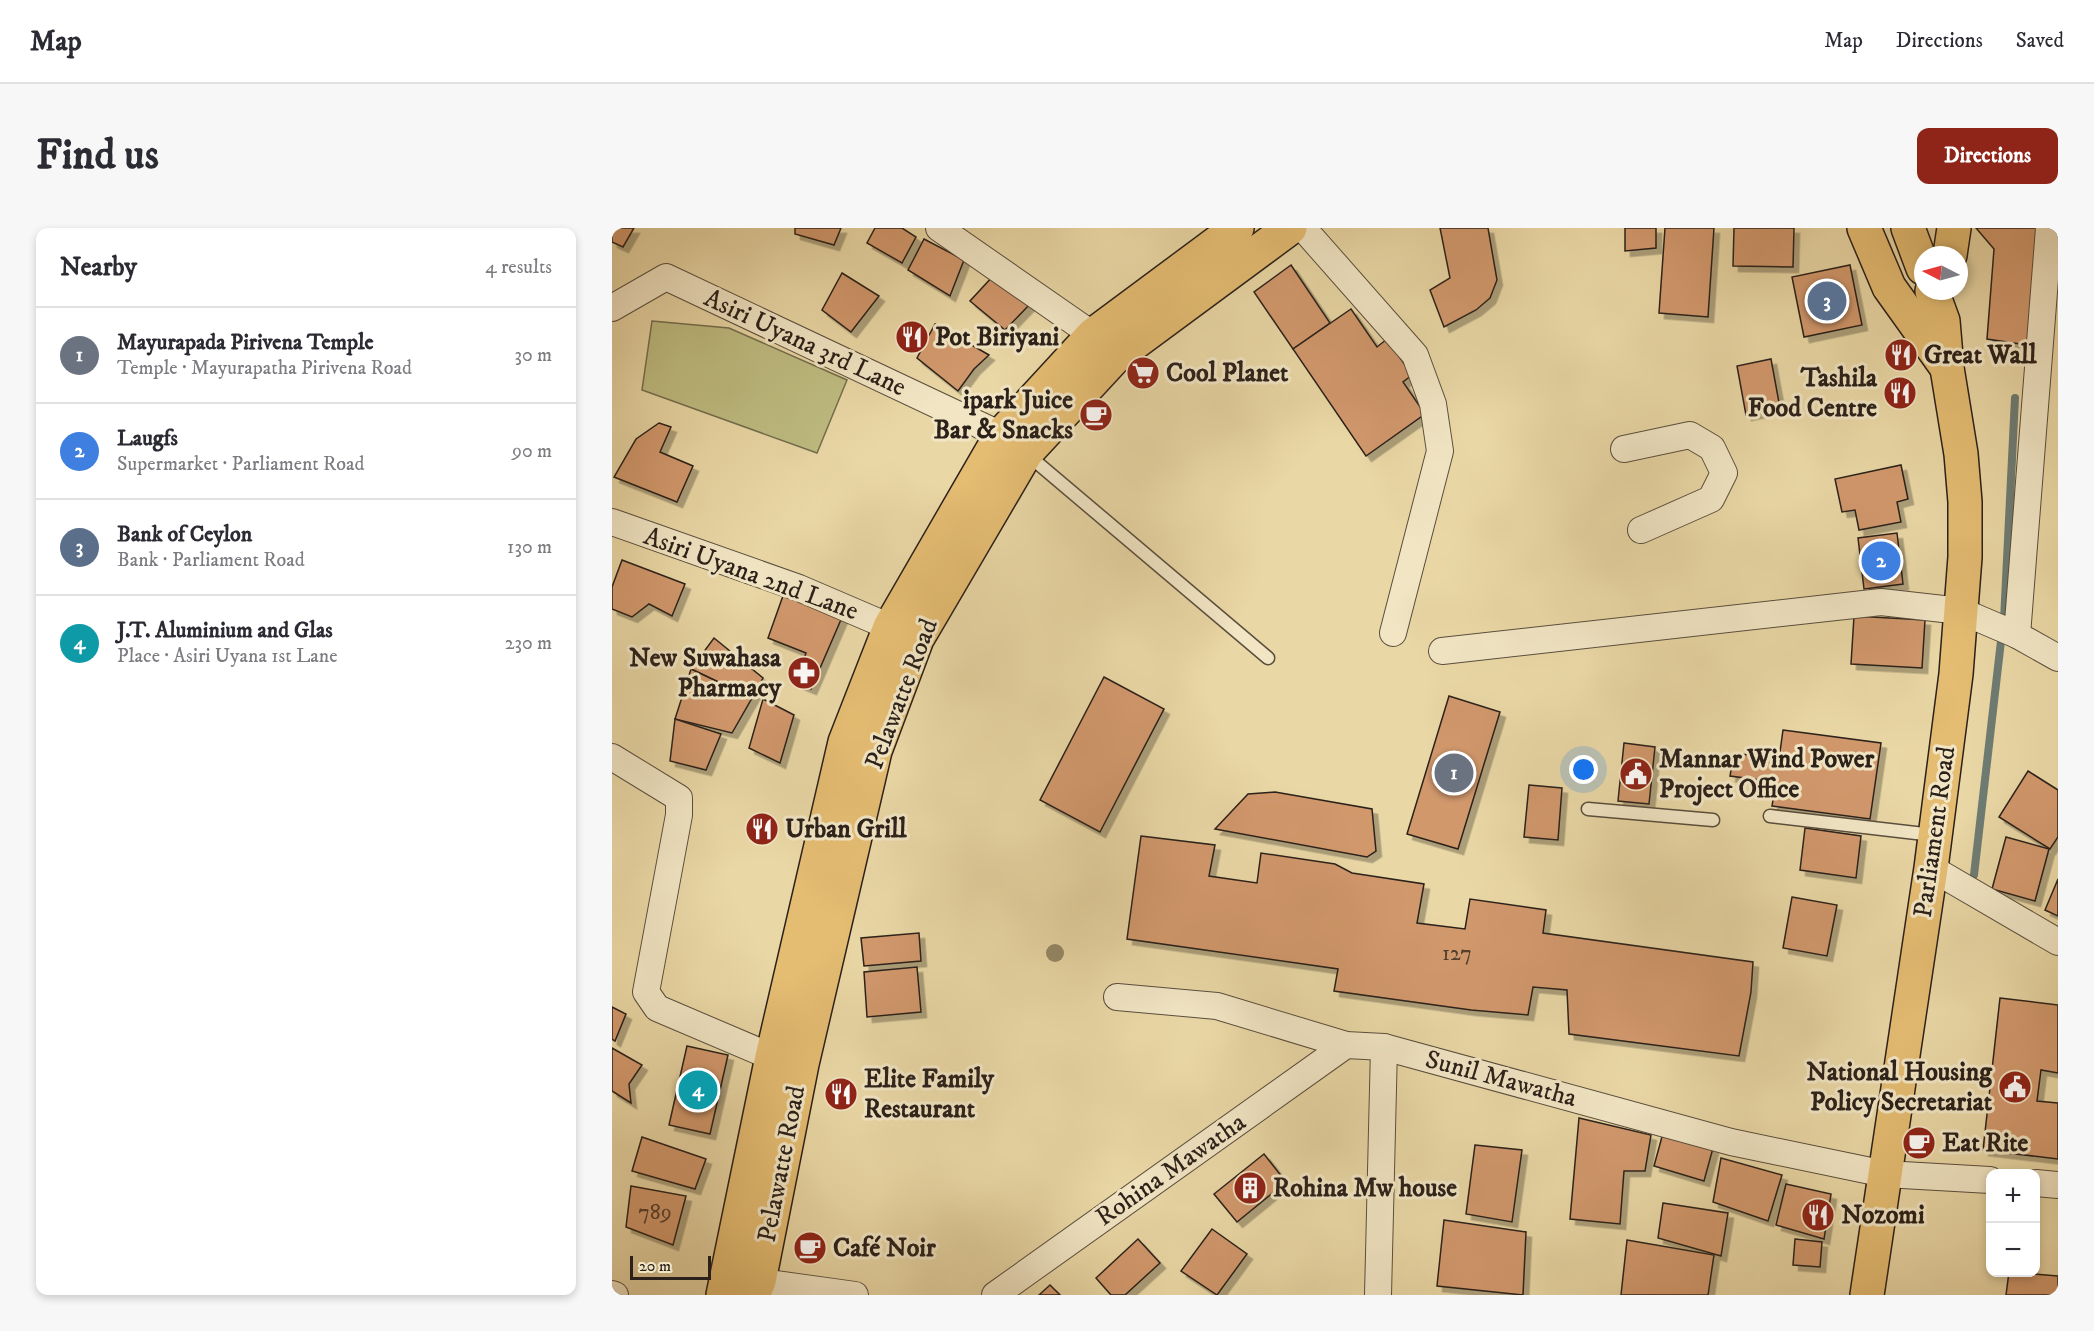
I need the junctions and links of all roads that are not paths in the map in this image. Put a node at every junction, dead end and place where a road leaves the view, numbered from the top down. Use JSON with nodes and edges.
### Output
{"nodes":[{"id":1,"x":939,"y":228,"type":"edge"},
{"id":2,"x":1237,"y":228,"type":"edge"},
{"id":3,"x":1290,"y":228,"type":"edge"},
{"id":4,"x":1303,"y":228,"type":"edge"},
{"id":5,"x":1864,"y":228,"type":"edge"},
{"id":6,"x":1908,"y":228,"type":"edge"},
{"id":7,"x":1954,"y":228,"type":"edge"},
{"id":8,"x":2049,"y":228,"type":"edge"},
{"id":9,"x":1915,"y":246,"type":"edge"},
{"id":10,"x":1951,"y":246,"type":"edge"},
{"id":11,"x":1945,"y":306,"type":"edge"},
{"id":12,"x":612,"y":308,"type":"edge"},
{"id":13,"x":1104,"y":346,"type":"junction"},
{"id":14,"x":1947,"y":368,"type":"junction"},
{"id":15,"x":1013,"y":444,"type":"junction"},
{"id":16,"x":1624,"y":448,"type":"dead end"},
{"id":17,"x":612,"y":522,"type":"edge"},
{"id":18,"x":1641,"y":530,"type":"dead end"},
{"id":19,"x":1960,"y":611,"type":"junction"},
{"id":20,"x":890,"y":627,"type":"junction"},
{"id":21,"x":1393,"y":633,"type":"dead end"},
{"id":22,"x":2017,"y":635,"type":"junction"},
{"id":23,"x":1442,"y":651,"type":"dead end"},
{"id":24,"x":1268,"y":658,"type":"dead end"},
{"id":25,"x":2058,"y":658,"type":"edge"},
{"id":26,"x":612,"y":757,"type":"edge"},
{"id":27,"x":1588,"y":809,"type":"dead end"},
{"id":28,"x":1770,"y":816,"type":"dead end"},
{"id":29,"x":1713,"y":820,"type":"dead end"},
{"id":30,"x":1935,"y":835,"type":"junction"},
{"id":31,"x":1931,"y":868,"type":"junction"},
{"id":32,"x":2058,"y":942,"type":"edge"},
{"id":33,"x":1117,"y":997,"type":"dead end"},
{"id":34,"x":1347,"y":1045,"type":"junction"},
{"id":35,"x":1384,"y":1047,"type":"junction"},
{"id":36,"x":787,"y":1061,"type":"junction"},
{"id":37,"x":1885,"y":1174,"type":"junction"},
{"id":38,"x":1986,"y":1180,"type":"edge"},
{"id":39,"x":2040,"y":1183,"type":"edge"},
{"id":40,"x":2058,"y":1185,"type":"edge"},
{"id":41,"x":741,"y":1287,"type":"edge"},
{"id":42,"x":855,"y":1295,"type":"edge"},
{"id":43,"x":995,"y":1295,"type":"edge"},
{"id":44,"x":1378,"y":1295,"type":"edge"},
{"id":45,"x":1867,"y":1295,"type":"edge"}],
"edges":[{"from":1,"to":13,"type":"street"},
{"from":2,"to":13,"type":"main road","name":"Pelawatte Road"},
{"from":3,"to":13,"type":"main road","name":"Pelawatte Road"},
{"from":4,"to":21,"type":"street"},
{"from":5,"to":14,"type":"main road","name":"Parliament Road"},
{"from":6,"to":9,"type":"main road"},
{"from":7,"to":10,"type":"main road"},
{"from":8,"to":22,"type":"street"},
{"from":11,"to":14,"type":"main road","name":"Parliament Road"},
{"from":12,"to":15,"type":"street","name":"Asiri Uyana 3rd Lane"},
{"from":13,"to":15,"type":"main road","name":"Pelawatte Road"},
{"from":14,"to":19,"type":"main road","name":"Parliament Road"},
{"from":15,"to":20,"type":"main road","name":"Pelawatte Road"},
{"from":15,"to":24,"type":"lane"},
{"from":15,"to":36,"type":"main road","name":"Pelawatte Road"},
{"from":16,"to":18,"type":"street"},
{"from":17,"to":20,"type":"street","name":"Asiri Uyana 2nd Lane"},
{"from":19,"to":22,"type":"street"},
{"from":19,"to":23,"type":"street"},
{"from":19,"to":30,"type":"main road","name":"Parliament Road"},
{"from":20,"to":36,"type":"main road","name":"Pelawatte Road"},
{"from":22,"to":25,"type":"street"},
{"from":26,"to":36,"type":"street"},
{"from":27,"to":29,"type":"lane"},
{"from":28,"to":30,"type":"lane"},
{"from":30,"to":31,"type":"main road","name":"Parliament Road"},
{"from":31,"to":32,"type":"street"},
{"from":31,"to":37,"type":"main road","name":"Parliament Road"},
{"from":33,"to":34,"type":"street","name":"Sunil Mawatha"},
{"from":34,"to":35,"type":"street","name":"Sunil Mawatha"},
{"from":34,"to":43,"type":"street","name":"Rohina Mawatha"},
{"from":35,"to":37,"type":"street","name":"Sunil Mawatha"},
{"from":35,"to":44,"type":"street"},
{"from":36,"to":41,"type":"main road","name":"Pelawatte Road"},
{"from":37,"to":38,"type":"street","name":"Sunil Mawatha"},
{"from":37,"to":45,"type":"main road","name":"Parliament Road"},
{"from":39,"to":40,"type":"street"},
{"from":41,"to":42,"type":"street"}]}
